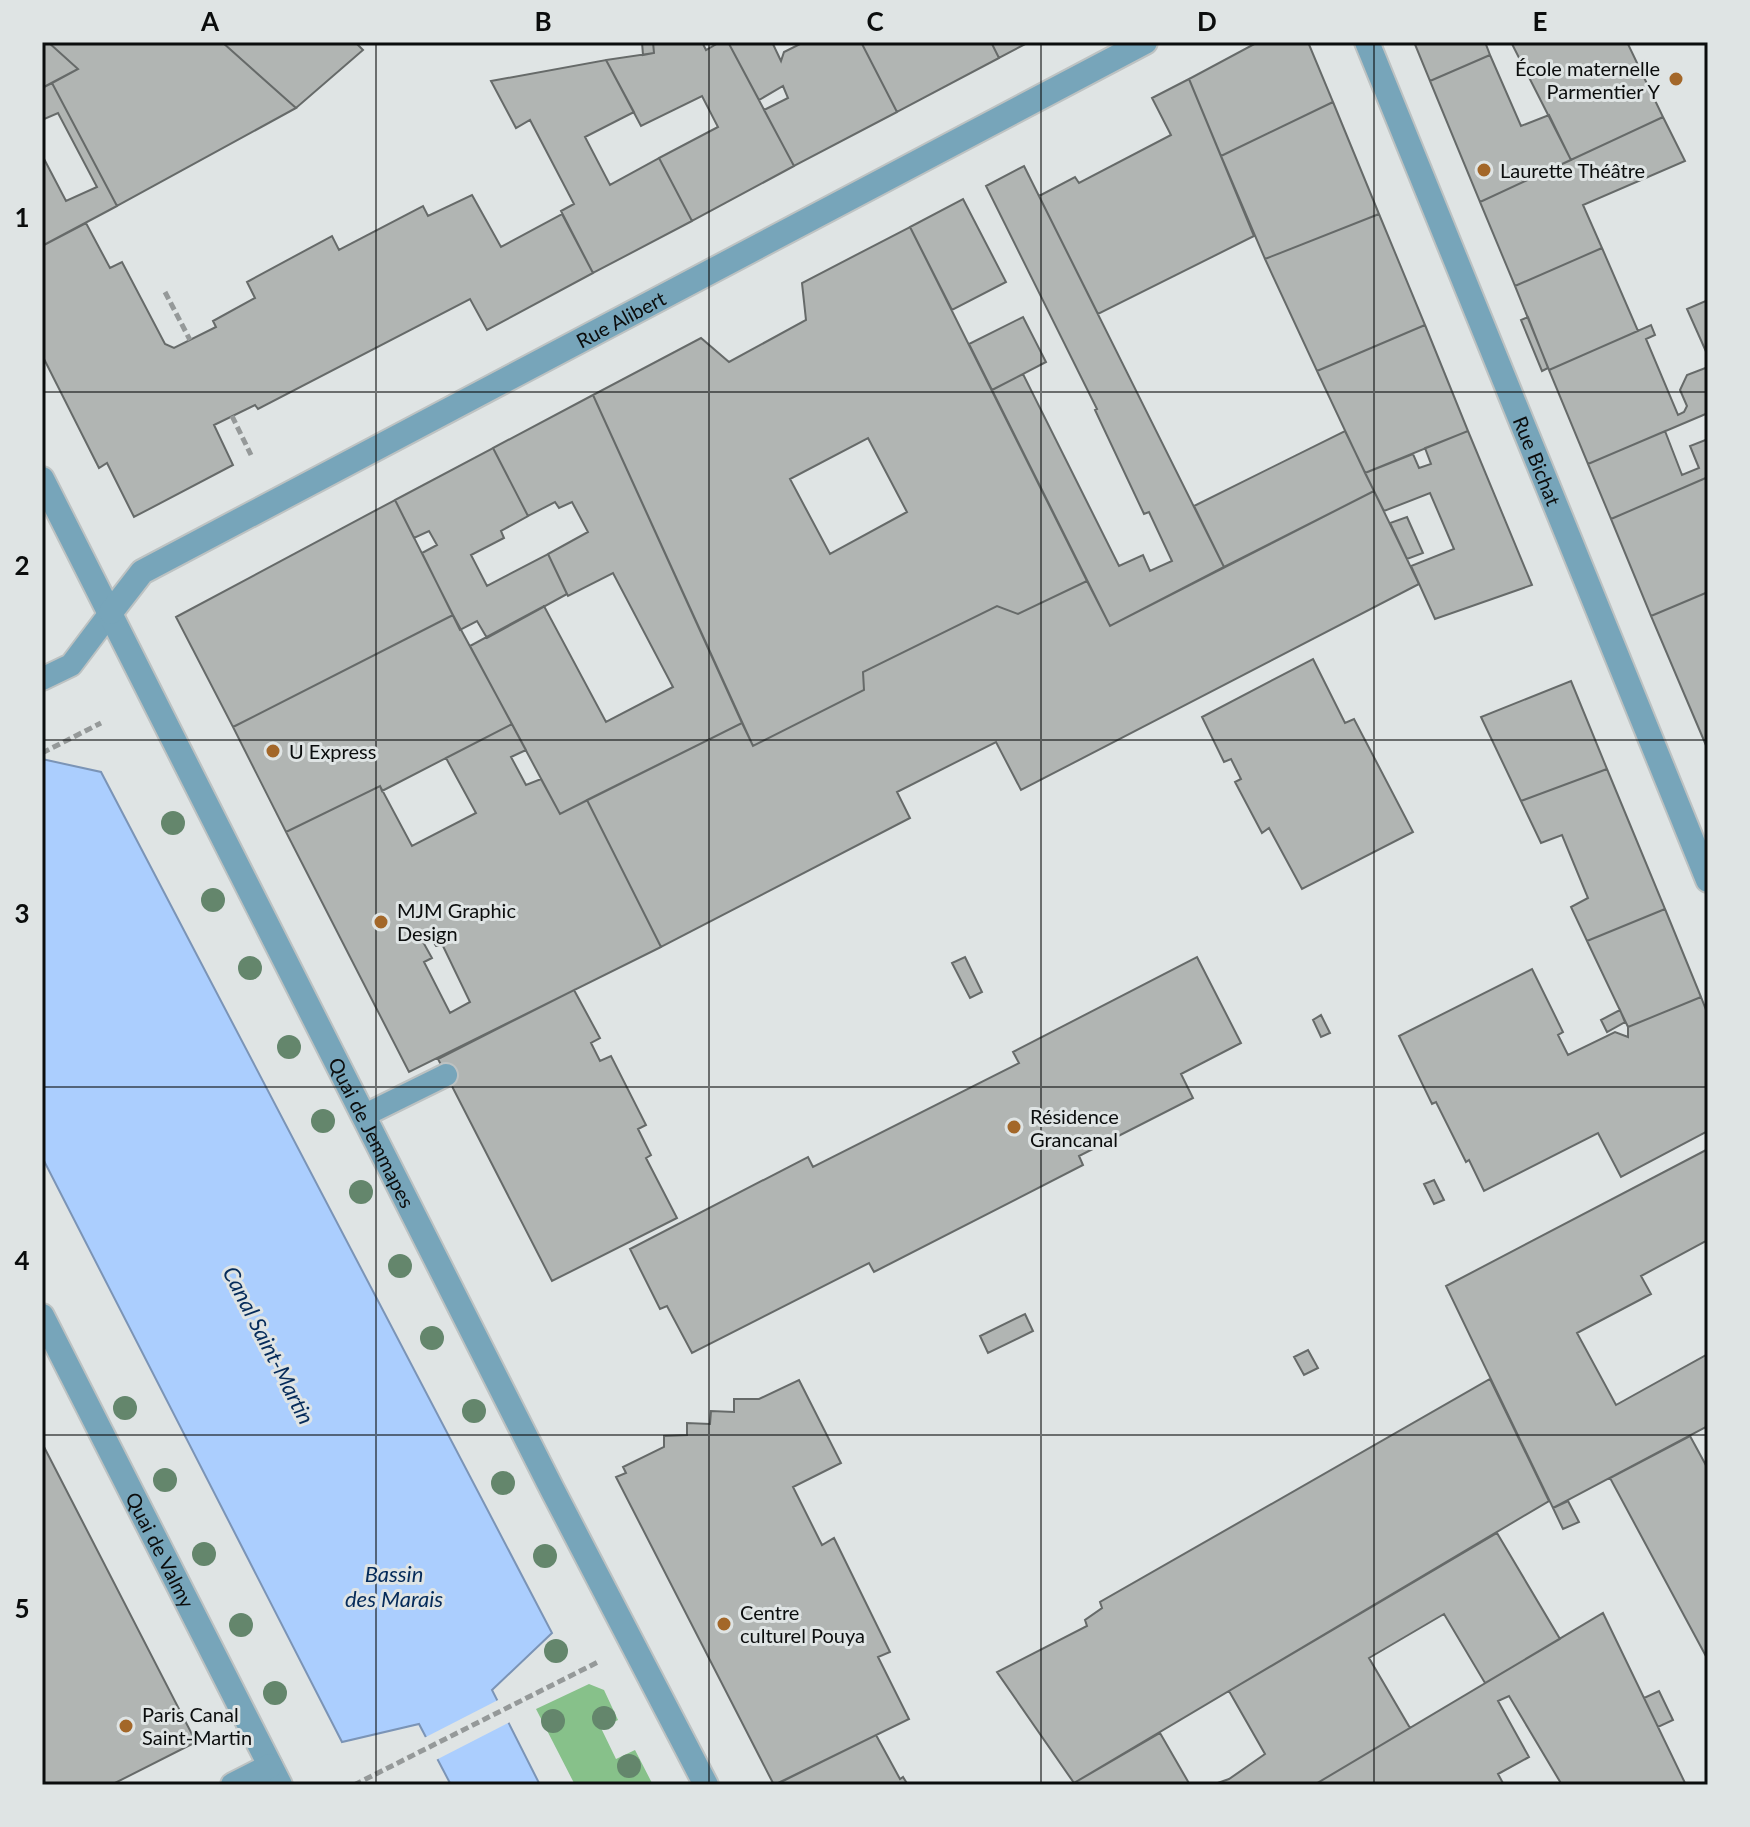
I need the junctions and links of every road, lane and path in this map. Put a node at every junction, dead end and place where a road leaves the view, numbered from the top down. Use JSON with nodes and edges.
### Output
{"nodes":[{"id":1,"x":1145,"y":42,"type":"edge"},
{"id":2,"x":1367,"y":42,"type":"edge"},
{"id":3,"x":165,"y":292,"type":"dead end"},
{"id":4,"x":190,"y":340,"type":"dead end"},
{"id":5,"x":232,"y":416,"type":"dead end"},
{"id":6,"x":251,"y":455,"type":"dead end"},
{"id":7,"x":42,"y":479,"type":"edge"},
{"id":8,"x":111,"y":612,"type":"junction"},
{"id":9,"x":42,"y":679,"type":"edge"},
{"id":10,"x":101,"y":723,"type":"dead end"},
{"id":11,"x":42,"y":753,"type":"edge"},
{"id":12,"x":1698,"y":825,"type":"edge"},
{"id":13,"x":1708,"y":880,"type":"edge"},
{"id":14,"x":446,"y":1075,"type":"dead end"},
{"id":15,"x":365,"y":1115,"type":"junction"},
{"id":16,"x":42,"y":1316,"type":"edge"},
{"id":17,"x":586,"y":1668,"type":"dead end"},
{"id":18,"x":275,"y":1775,"type":"edge"},
{"id":19,"x":233,"y":1785,"type":"edge"},
{"id":20,"x":354,"y":1785,"type":"edge"},
{"id":21,"x":706,"y":1785,"type":"edge"}],
"edges":[{"from":1,"to":8,"type":"street","name":"Rue Alibert"},
{"from":2,"to":12,"type":"street","name":"Rue Bichat"},
{"from":3,"to":4,"type":"path"},
{"from":5,"to":6,"type":"path"},
{"from":7,"to":8,"type":"street","name":"Quai de Jemmapes"},
{"from":8,"to":9,"type":"lane"},
{"from":8,"to":15,"type":"street","name":"Quai de Jemmapes"},
{"from":10,"to":11,"type":"path"},
{"from":12,"to":13,"type":"street","name":"Rue Bichat"},
{"from":14,"to":15,"type":"lane"},
{"from":15,"to":21,"type":"street","name":"Quai de Jemmapes"},
{"from":16,"to":18,"type":"street","name":"Quai de Valmy"},
{"from":17,"to":20,"type":"path"},
{"from":18,"to":19,"type":"street"}]}
